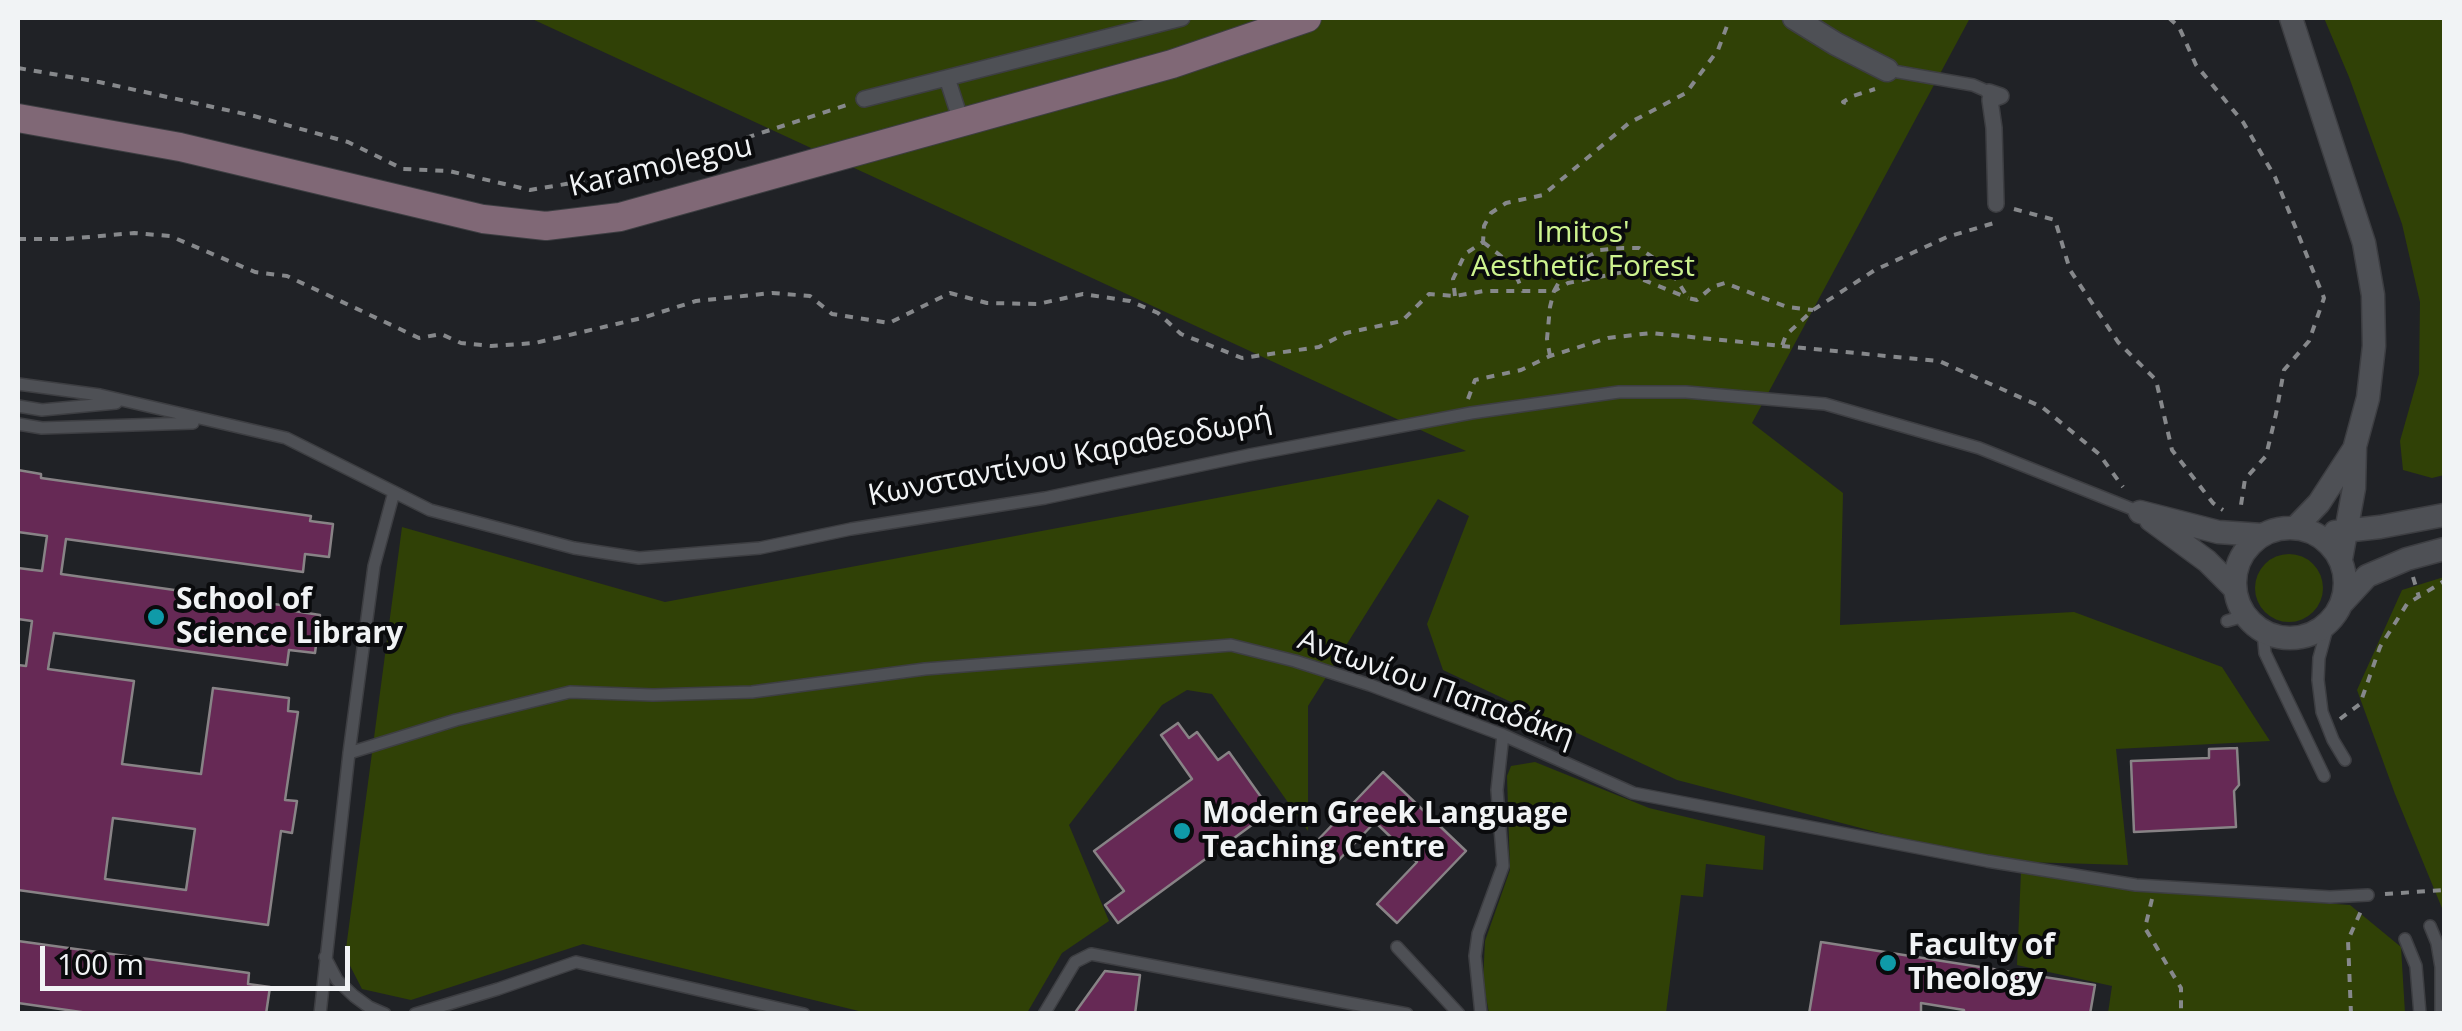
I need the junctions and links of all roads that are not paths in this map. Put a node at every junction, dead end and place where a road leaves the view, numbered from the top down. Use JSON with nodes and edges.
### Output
{"nodes":[{"id":1,"x":1182,"y":18,"type":"edge"},
{"id":2,"x":1307,"y":18,"type":"edge"},
{"id":3,"x":1794,"y":18,"type":"edge"},
{"id":4,"x":2291,"y":18,"type":"edge"},
{"id":5,"x":948,"y":78,"type":"junction"},
{"id":6,"x":1886,"y":78,"type":"joint"},
{"id":7,"x":1989,"y":92,"type":"joint"},
{"id":8,"x":864,"y":99,"type":"road end"},
{"id":9,"x":18,"y":118,"type":"edge"},
{"id":10,"x":962,"y":121,"type":"junction"},
{"id":11,"x":1996,"y":204,"type":"road end"},
{"id":12,"x":18,"y":384,"type":"edge"},
{"id":13,"x":130,"y":402,"type":"junction"},
{"id":14,"x":18,"y":406,"type":"edge"},
{"id":15,"x":212,"y":422,"type":"junction"},
{"id":16,"x":18,"y":424,"type":"edge"},
{"id":17,"x":2356,"y":446,"type":"junction"},
{"id":18,"x":2354,"y":488,"type":"junction"},
{"id":19,"x":394,"y":492,"type":"junction"},
{"id":20,"x":2140,"y":512,"type":"junction"},
{"id":21,"x":2444,"y":514,"type":"edge"},
{"id":22,"x":2380,"y":527,"type":"junction"},
{"id":23,"x":2305,"y":530,"type":"junction"},
{"id":24,"x":2344,"y":532,"type":"junction"},
{"id":25,"x":2262,"y":535,"type":"junction"},
{"id":26,"x":2444,"y":548,"type":"edge"},
{"id":27,"x":2341,"y":559,"type":"junction"},
{"id":28,"x":2234,"y":588,"type":"junction"},
{"id":29,"x":2343,"y":602,"type":"junction"},
{"id":30,"x":2328,"y":625,"type":"junction"},
{"id":31,"x":2262,"y":632,"type":"junction"},
{"id":32,"x":1503,"y":735,"type":"junction"},
{"id":33,"x":349,"y":753,"type":"junction"},
{"id":34,"x":2345,"y":760,"type":"dead end"},
{"id":35,"x":2324,"y":776,"type":"dead end"},
{"id":36,"x":2368,"y":895,"type":"road end"},
{"id":37,"x":2430,"y":926,"type":"dead end"},
{"id":38,"x":2405,"y":939,"type":"dead end"},
{"id":39,"x":1397,"y":946,"type":"dead end"},
{"id":40,"x":326,"y":957,"type":"junction"},
{"id":41,"x":320,"y":1014,"type":"edge"},
{"id":42,"x":385,"y":1014,"type":"edge"},
{"id":43,"x":414,"y":1014,"type":"edge"},
{"id":44,"x":804,"y":1014,"type":"edge"},
{"id":45,"x":1044,"y":1014,"type":"edge"},
{"id":46,"x":1407,"y":1014,"type":"edge"},
{"id":47,"x":1459,"y":1014,"type":"edge"},
{"id":48,"x":1481,"y":1014,"type":"edge"},
{"id":49,"x":2420,"y":1014,"type":"edge"},
{"id":50,"x":2441,"y":1014,"type":"edge"}],
"edges":[{"from":1,"to":5,"type":"street"},
{"from":2,"to":10,"type":"main road","name":"Karamolegou"},
{"from":3,"to":6,"type":"street"},
{"from":4,"to":17,"type":"street"},
{"from":5,"to":8,"type":"street"},
{"from":5,"to":10,"type":"street"},
{"from":6,"to":7,"type":"lane"},
{"from":7,"to":11,"type":"street"},
{"from":9,"to":10,"type":"main road","name":"Karamolegou"},
{"from":12,"to":13,"type":"lane","name":"Κωνσταντίνου Καραθεοδωρή"},
{"from":13,"to":14,"type":"lane"},
{"from":13,"to":15,"type":"lane","name":"Κωνσταντίνου Καραθεοδωρή"},
{"from":15,"to":16,"type":"lane"},
{"from":15,"to":19,"type":"lane","name":"Κωνσταντίνου Καραθεοδωρή"},
{"from":17,"to":18,"type":"street"},
{"from":17,"to":23,"type":"street"},
{"from":18,"to":22,"type":"street"},
{"from":18,"to":24,"type":"street"},
{"from":19,"to":20,"type":"lane","name":"Κωνσταντίνου Καραθεοδωρή"},
{"from":19,"to":33,"type":"lane"},
{"from":20,"to":25,"type":"street","name":"Κωνσταντίνου Καραθεοδωρή"},
{"from":20,"to":28,"type":"street","name":"Κωνσταντίνου Καραθεοδωρή"},
{"from":21,"to":22,"type":"street"},
{"from":22,"to":24,"type":"street"},
{"from":23,"to":24,"type":"street"},
{"from":23,"to":25,"type":"street"},
{"from":23,"to":27,"type":"street"},
{"from":24,"to":27,"type":"street"},
{"from":25,"to":28,"type":"street"},
{"from":26,"to":29,"type":"street"},
{"from":27,"to":29,"type":"street"},
{"from":28,"to":31,"type":"street"},
{"from":29,"to":30,"type":"street"},
{"from":30,"to":31,"type":"street"},
{"from":30,"to":34,"type":"lane"},
{"from":31,"to":35,"type":"lane"},
{"from":32,"to":33,"type":"lane","name":"Αντωνίου Παπαδάκη"},
{"from":32,"to":36,"type":"lane","name":"Αντωνίου Παπαδάκη"},
{"from":32,"to":48,"type":"lane"},
{"from":33,"to":40,"type":"lane"},
{"from":37,"to":50,"type":"lane"},
{"from":38,"to":49,"type":"lane"},
{"from":39,"to":47,"type":"lane"},
{"from":40,"to":41,"type":"lane"},
{"from":40,"to":42,"type":"lane"},
{"from":43,"to":44,"type":"lane"},
{"from":45,"to":46,"type":"lane"}]}
